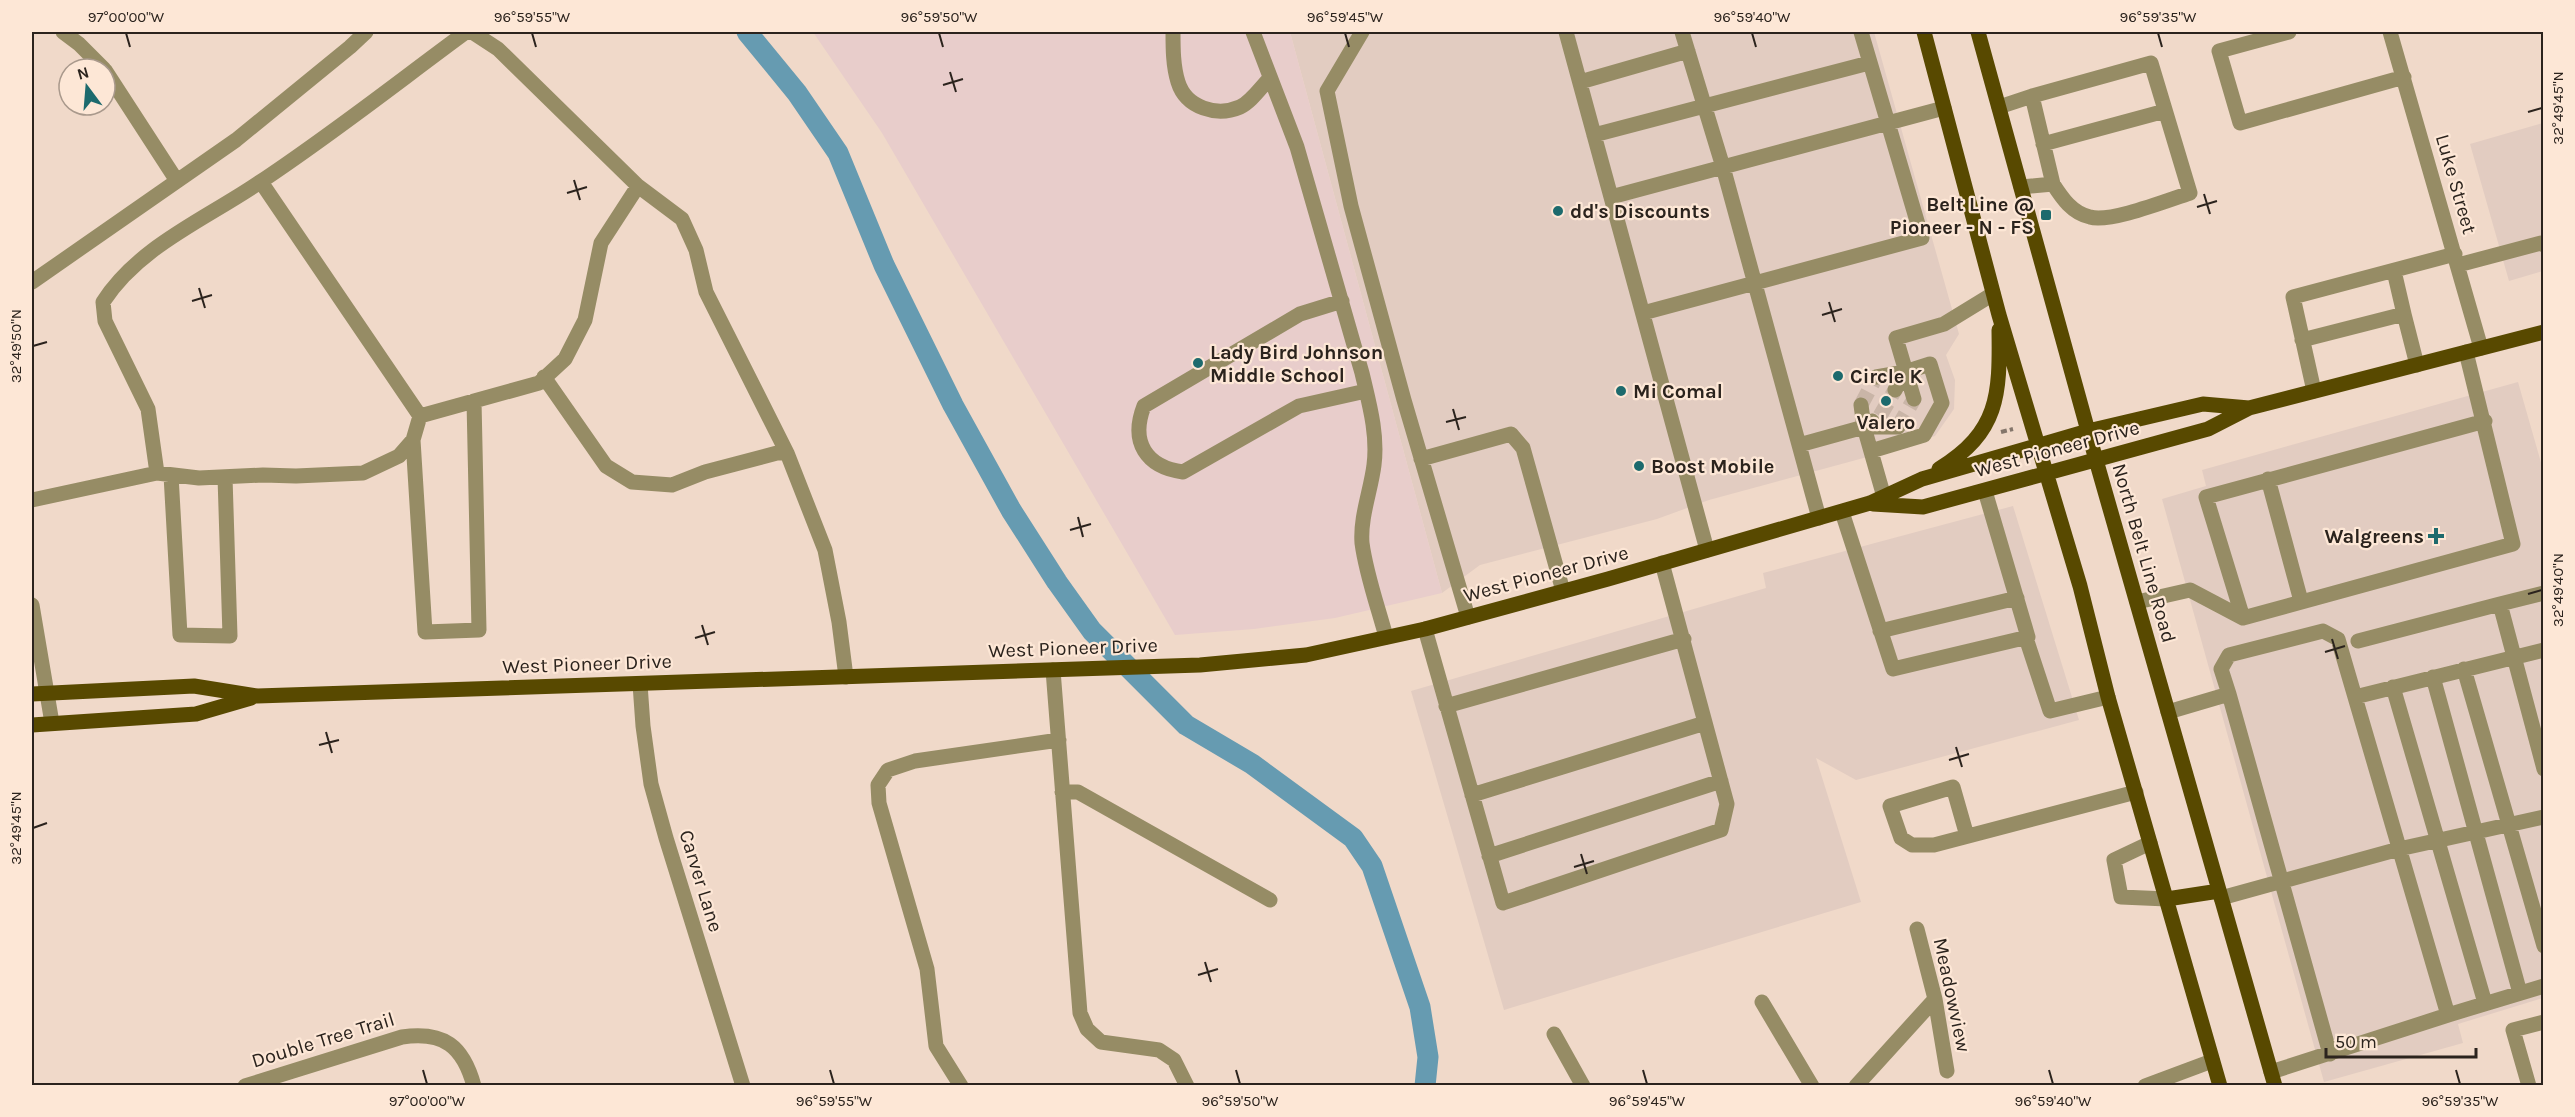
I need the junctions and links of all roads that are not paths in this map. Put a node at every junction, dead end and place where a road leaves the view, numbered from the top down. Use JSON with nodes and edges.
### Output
{"nodes":[{"id":1,"x":63,"y":32,"type":"edge"},
{"id":2,"x":366,"y":32,"type":"edge"},
{"id":3,"x":466,"y":32,"type":"edge"},
{"id":4,"x":472,"y":32,"type":"edge"},
{"id":5,"x":1173,"y":32,"type":"edge"},
{"id":6,"x":1253,"y":32,"type":"edge"},
{"id":7,"x":1362,"y":32,"type":"edge"},
{"id":8,"x":1566,"y":32,"type":"edge"},
{"id":9,"x":1682,"y":32,"type":"edge"},
{"id":10,"x":1860,"y":32,"type":"edge"},
{"id":11,"x":1924,"y":32,"type":"edge"},
{"id":12,"x":1978,"y":32,"type":"edge"},
{"id":13,"x":2289,"y":32,"type":"edge"},
{"id":14,"x":2390,"y":32,"type":"edge"},
{"id":15,"x":1688,"y":51,"type":"junction"},
{"id":16,"x":92,"y":57,"type":"edge"},
{"id":17,"x":1869,"y":63,"type":"junction"},
{"id":18,"x":2404,"y":77,"type":"junction"},
{"id":19,"x":1270,"y":78,"type":"junction"},
{"id":20,"x":1580,"y":82,"type":"junction"},
{"id":21,"x":117,"y":90,"type":"edge"},
{"id":22,"x":2032,"y":96,"type":"junction"},
{"id":23,"x":1704,"y":105,"type":"junction"},
{"id":24,"x":1999,"y":107,"type":"junction"},
{"id":25,"x":1944,"y":108,"type":"junction"},
{"id":26,"x":2165,"y":111,"type":"junction"},
{"id":27,"x":1887,"y":123,"type":"junction"},
{"id":28,"x":1594,"y":135,"type":"junction"},
{"id":29,"x":2043,"y":144,"type":"junction"},
{"id":30,"x":1723,"y":167,"type":"junction"},
{"id":31,"x":177,"y":182,"type":"junction"},
{"id":32,"x":261,"y":182,"type":"junction"},
{"id":33,"x":2053,"y":184,"type":"junction"},
{"id":34,"x":638,"y":186,"type":"junction"},
{"id":35,"x":2021,"y":187,"type":"junction"},
{"id":36,"x":1611,"y":197,"type":"junction"},
{"id":37,"x":2543,"y":243,"type":"edge"},
{"id":38,"x":2456,"y":259,"type":"junction"},
{"id":39,"x":2394,"y":271,"type":"junction"},
{"id":40,"x":32,"y":282,"type":"edge"},
{"id":41,"x":1755,"y":283,"type":"junction"},
{"id":42,"x":1993,"y":294,"type":"junction"},
{"id":43,"x":1342,"y":301,"type":"junction"},
{"id":44,"x":1643,"y":314,"type":"junction"},
{"id":45,"x":2404,"y":314,"type":"junction"},
{"id":46,"x":1999,"y":315,"type":"junction"},
{"id":47,"x":2544,"y":332,"type":"edge"},
{"id":48,"x":2302,"y":340,"type":"junction"},
{"id":49,"x":2481,"y":348,"type":"junction"},
{"id":50,"x":2466,"y":352,"type":"junction"},
{"id":51,"x":2417,"y":365,"type":"junction"},
{"id":52,"x":1905,"y":372,"type":"junction"},
{"id":53,"x":544,"y":377,"type":"junction"},
{"id":54,"x":1876,"y":377,"type":"dead end"},
{"id":55,"x":1894,"y":390,"type":"tunnel mouth"},
{"id":56,"x":1366,"y":391,"type":"junction"},
{"id":57,"x":2314,"y":391,"type":"junction"},
{"id":58,"x":1914,"y":399,"type":"dead end"},
{"id":59,"x":474,"y":401,"type":"junction"},
{"id":60,"x":1861,"y":405,"type":"tunnel mouth"},
{"id":61,"x":2249,"y":408,"type":"junction"},
{"id":62,"x":420,"y":416,"type":"junction"},
{"id":63,"x":1880,"y":416,"type":"tunnel mouth"},
{"id":64,"x":2485,"y":422,"type":"junction"},
{"id":65,"x":1864,"y":427,"type":"junction"},
{"id":66,"x":1898,"y":427,"type":"dead end"},
{"id":67,"x":2088,"y":431,"type":"junction"},
{"id":68,"x":414,"y":440,"type":"junction"},
{"id":69,"x":1799,"y":445,"type":"junction"},
{"id":70,"x":2040,"y":446,"type":"junction"},
{"id":71,"x":1871,"y":451,"type":"junction"},
{"id":72,"x":788,"y":453,"type":"junction"},
{"id":73,"x":1421,"y":459,"type":"junction"},
{"id":74,"x":2096,"y":460,"type":"junction"},
{"id":75,"x":164,"y":474,"type":"junction"},
{"id":76,"x":2047,"y":474,"type":"junction"},
{"id":77,"x":225,"y":477,"type":"junction"},
{"id":78,"x":1922,"y":479,"type":"junction"},
{"id":79,"x":2268,"y":479,"type":"junction"},
{"id":80,"x":1985,"y":490,"type":"junction"},
{"id":81,"x":32,"y":500,"type":"edge"},
{"id":82,"x":1877,"y":500,"type":"junction"},
{"id":83,"x":1842,"y":512,"type":"junction"},
{"id":84,"x":1819,"y":518,"type":"junction"},
{"id":85,"x":1707,"y":550,"type":"junction"},
{"id":86,"x":1662,"y":563,"type":"junction"},
{"id":87,"x":1563,"y":591,"type":"junction"},
{"id":88,"x":2544,"y":593,"type":"edge"},
{"id":89,"x":2017,"y":598,"type":"junction"},
{"id":90,"x":2138,"y":602,"type":"junction"},
{"id":91,"x":2301,"y":602,"type":"junction"},
{"id":92,"x":2500,"y":604,"type":"junction"},
{"id":93,"x":32,"y":605,"type":"edge"},
{"id":94,"x":1467,"y":617,"type":"junction"},
{"id":95,"x":2243,"y":618,"type":"junction"},
{"id":96,"x":1425,"y":629,"type":"junction"},
{"id":97,"x":1880,"y":631,"type":"junction"},
{"id":98,"x":1386,"y":637,"type":"junction"},
{"id":99,"x":2026,"y":638,"type":"junction"},
{"id":100,"x":1684,"y":639,"type":"junction"},
{"id":101,"x":2358,"y":641,"type":"dead end"},
{"id":102,"x":2544,"y":650,"type":"edge"},
{"id":103,"x":2514,"y":657,"type":"junction"},
{"id":104,"x":2464,"y":669,"type":"junction"},
{"id":105,"x":1053,"y":670,"type":"junction"},
{"id":106,"x":846,"y":677,"type":"junction"},
{"id":107,"x":2433,"y":677,"type":"junction"},
{"id":108,"x":640,"y":684,"type":"junction"},
{"id":109,"x":2393,"y":687,"type":"junction"},
{"id":110,"x":39,"y":693,"type":"edge"},
{"id":111,"x":2229,"y":694,"type":"junction"},
{"id":112,"x":257,"y":696,"type":"junction"},
{"id":113,"x":2355,"y":696,"type":"junction"},
{"id":114,"x":2108,"y":697,"type":"junction"},
{"id":115,"x":1446,"y":706,"type":"junction"},
{"id":116,"x":2168,"y":712,"type":"junction"},
{"id":117,"x":51,"y":723,"type":"junction"},
{"id":118,"x":1705,"y":723,"type":"junction"},
{"id":119,"x":32,"y":725,"type":"edge"},
{"id":120,"x":1059,"y":740,"type":"junction"},
{"id":121,"x":2544,"y":769,"type":"edge"},
{"id":122,"x":1721,"y":781,"type":"junction"},
{"id":123,"x":1062,"y":792,"type":"junction"},
{"id":124,"x":2136,"y":792,"type":"junction"},
{"id":125,"x":1472,"y":795,"type":"junction"},
{"id":126,"x":2544,"y":817,"type":"edge"},
{"id":127,"x":2508,"y":825,"type":"junction"},
{"id":128,"x":2474,"y":833,"type":"junction"},
{"id":129,"x":1967,"y":836,"type":"junction"},
{"id":130,"x":2437,"y":841,"type":"junction"},
{"id":131,"x":2151,"y":843,"type":"junction"},
{"id":132,"x":2399,"y":849,"type":"junction"},
{"id":133,"x":1490,"y":856,"type":"junction"},
{"id":134,"x":2282,"y":881,"type":"junction"},
{"id":135,"x":2220,"y":894,"type":"junction"},
{"id":136,"x":2167,"y":898,"type":"junction"},
{"id":137,"x":1270,"y":900,"type":"dead end"},
{"id":138,"x":1917,"y":929,"type":"dead end"},
{"id":139,"x":2544,"y":946,"type":"edge"},
{"id":140,"x":2544,"y":986,"type":"edge"},
{"id":141,"x":2520,"y":993,"type":"junction"},
{"id":142,"x":1935,"y":999,"type":"junction"},
{"id":143,"x":1762,"y":1002,"type":"dead end"},
{"id":144,"x":2485,"y":1003,"type":"junction"},
{"id":145,"x":2448,"y":1015,"type":"junction"},
{"id":146,"x":2544,"y":1022,"type":"edge"},
{"id":147,"x":1554,"y":1034,"type":"dead end"},
{"id":148,"x":2330,"y":1054,"type":"junction"},
{"id":149,"x":2212,"y":1060,"type":"junction"},
{"id":150,"x":1947,"y":1071,"type":"dead end"},
{"id":151,"x":472,"y":1078,"type":"edge"},
{"id":152,"x":2273,"y":1079,"type":"edge"},
{"id":153,"x":245,"y":1086,"type":"edge"},
{"id":154,"x":743,"y":1086,"type":"edge"},
{"id":155,"x":962,"y":1086,"type":"edge"},
{"id":156,"x":1187,"y":1086,"type":"edge"},
{"id":157,"x":1583,"y":1086,"type":"edge"},
{"id":158,"x":1812,"y":1086,"type":"edge"},
{"id":159,"x":1856,"y":1086,"type":"edge"},
{"id":160,"x":2145,"y":1086,"type":"edge"},
{"id":161,"x":2220,"y":1086,"type":"edge"},
{"id":162,"x":2529,"y":1086,"type":"edge"}],
"edges":[{"from":1,"to":16,"type":"street"},
{"from":2,"to":31,"type":"street"},
{"from":3,"to":32,"type":"street"},
{"from":4,"to":34,"type":"street"},
{"from":5,"to":19,"type":"street"},
{"from":6,"to":19,"type":"street"},
{"from":7,"to":73,"type":"street"},
{"from":8,"to":20,"type":"street"},
{"from":9,"to":15,"type":"street"},
{"from":10,"to":17,"type":"street"},
{"from":11,"to":25,"type":"main road"},
{"from":12,"to":24,"type":"main road","name":"North Belt Line Road"},
{"from":13,"to":18,"type":"street"},
{"from":14,"to":18,"type":"street","name":"Luke Street"},
{"from":15,"to":20,"type":"street"},
{"from":15,"to":23,"type":"street"},
{"from":17,"to":23,"type":"street"},
{"from":17,"to":27,"type":"street"},
{"from":18,"to":38,"type":"street","name":"Luke Street"},
{"from":19,"to":43,"type":"street"},
{"from":20,"to":28,"type":"street"},
{"from":21,"to":31,"type":"street"},
{"from":22,"to":24,"type":"street"},
{"from":22,"to":26,"type":"street"},
{"from":22,"to":29,"type":"street"},
{"from":23,"to":28,"type":"street"},
{"from":23,"to":30,"type":"street"},
{"from":24,"to":35,"type":"main road","name":"North Belt Line Road"},
{"from":25,"to":27,"type":"street"},
{"from":25,"to":42,"type":"main road"},
{"from":26,"to":29,"type":"street"},
{"from":26,"to":33,"type":"street"},
{"from":27,"to":30,"type":"street"},
{"from":27,"to":41,"type":"street"},
{"from":28,"to":36,"type":"street"},
{"from":29,"to":33,"type":"street"},
{"from":30,"to":36,"type":"street"},
{"from":30,"to":41,"type":"street"},
{"from":31,"to":40,"type":"street"},
{"from":32,"to":62,"type":"street"},
{"from":32,"to":75,"type":"street"},
{"from":33,"to":35,"type":"street"},
{"from":34,"to":53,"type":"street"},
{"from":34,"to":72,"type":"street"},
{"from":35,"to":67,"type":"main road","name":"North Belt Line Road"},
{"from":36,"to":44,"type":"street"},
{"from":37,"to":38,"type":"street"},
{"from":38,"to":39,"type":"street"},
{"from":38,"to":49,"type":"street","name":"Luke Street"},
{"from":39,"to":45,"type":"street"},
{"from":39,"to":48,"type":"street"},
{"from":41,"to":44,"type":"street"},
{"from":41,"to":69,"type":"street"},
{"from":42,"to":46,"type":"main road"},
{"from":42,"to":52,"type":"street"},
{"from":43,"to":56,"type":"street"},
{"from":43,"to":56,"type":"street"},
{"from":44,"to":85,"type":"street"},
{"from":45,"to":48,"type":"street"},
{"from":45,"to":51,"type":"street"},
{"from":46,"to":70,"type":"main road"},
{"from":46,"to":78,"type":"main road"},
{"from":47,"to":49,"type":"main road","name":"West Pioneer Drive"},
{"from":48,"to":57,"type":"street"},
{"from":49,"to":50,"type":"main road","name":"West Pioneer Drive"},
{"from":50,"to":51,"type":"main road","name":"West Pioneer Drive"},
{"from":50,"to":64,"type":"street"},
{"from":51,"to":57,"type":"main road","name":"West Pioneer Drive"},
{"from":52,"to":54,"type":"street"},
{"from":52,"to":55,"type":"street"},
{"from":52,"to":58,"type":"street"},
{"from":52,"to":71,"type":"street"},
{"from":53,"to":59,"type":"street"},
{"from":53,"to":72,"type":"street"},
{"from":56,"to":98,"type":"street"},
{"from":57,"to":61,"type":"main road","name":"West Pioneer Drive"},
{"from":59,"to":62,"type":"street"},
{"from":59,"to":68,"type":"street"},
{"from":60,"to":65,"type":"street"},
{"from":61,"to":67,"type":"main road","name":"West Pioneer Drive"},
{"from":61,"to":74,"type":"main road","name":"West Pioneer Drive"},
{"from":62,"to":68,"type":"street"},
{"from":63,"to":65,"type":"street"},
{"from":64,"to":79,"type":"street"},
{"from":64,"to":91,"type":"street"},
{"from":65,"to":66,"type":"street"},
{"from":65,"to":69,"type":"street"},
{"from":65,"to":71,"type":"street"},
{"from":67,"to":70,"type":"main road","name":"West Pioneer Drive"},
{"from":67,"to":74,"type":"main road","name":"North Belt Line Road"},
{"from":68,"to":77,"type":"street"},
{"from":69,"to":84,"type":"street"},
{"from":70,"to":76,"type":"main road"},
{"from":70,"to":78,"type":"main road","name":"West Pioneer Drive"},
{"from":71,"to":82,"type":"street"},
{"from":72,"to":106,"type":"street"},
{"from":73,"to":87,"type":"street"},
{"from":73,"to":94,"type":"street"},
{"from":74,"to":76,"type":"main road","name":"West Pioneer Drive"},
{"from":74,"to":90,"type":"main road","name":"North Belt Line Road"},
{"from":75,"to":77,"type":"street"},
{"from":75,"to":77,"type":"street"},
{"from":75,"to":81,"type":"street"},
{"from":76,"to":80,"type":"main road","name":"West Pioneer Drive"},
{"from":76,"to":114,"type":"main road"},
{"from":78,"to":82,"type":"main road","name":"West Pioneer Drive"},
{"from":79,"to":91,"type":"street"},
{"from":79,"to":95,"type":"street"},
{"from":80,"to":82,"type":"main road","name":"West Pioneer Drive"},
{"from":80,"to":89,"type":"street"},
{"from":82,"to":83,"type":"main road","name":"West Pioneer Drive"},
{"from":83,"to":84,"type":"main road","name":"West Pioneer Drive"},
{"from":83,"to":97,"type":"street"},
{"from":84,"to":85,"type":"main road","name":"West Pioneer Drive"},
{"from":85,"to":86,"type":"main road","name":"West Pioneer Drive"},
{"from":86,"to":87,"type":"main road","name":"West Pioneer Drive"},
{"from":86,"to":100,"type":"street"},
{"from":87,"to":94,"type":"main road","name":"West Pioneer Drive"},
{"from":88,"to":92,"type":"street"},
{"from":89,"to":97,"type":"street"},
{"from":89,"to":99,"type":"street"},
{"from":90,"to":95,"type":"street"},
{"from":90,"to":116,"type":"main road","name":"North Belt Line Road"},
{"from":91,"to":95,"type":"street"},
{"from":92,"to":101,"type":"street"},
{"from":92,"to":103,"type":"street"},
{"from":93,"to":110,"type":"street"},
{"from":94,"to":96,"type":"main road","name":"West Pioneer Drive"},
{"from":96,"to":98,"type":"main road","name":"West Pioneer Drive"},
{"from":96,"to":115,"type":"street"},
{"from":97,"to":99,"type":"street"},
{"from":98,"to":105,"type":"main road","name":"West Pioneer Drive"},
{"from":99,"to":114,"type":"street"},
{"from":100,"to":115,"type":"street"},
{"from":100,"to":118,"type":"street"},
{"from":102,"to":103,"type":"street"},
{"from":103,"to":104,"type":"street"},
{"from":103,"to":121,"type":"street"},
{"from":104,"to":107,"type":"street"},
{"from":104,"to":127,"type":"street"},
{"from":105,"to":106,"type":"main road","name":"West Pioneer Drive"},
{"from":105,"to":120,"type":"street"},
{"from":106,"to":108,"type":"main road","name":"West Pioneer Drive"},
{"from":107,"to":109,"type":"street"},
{"from":107,"to":128,"type":"street"},
{"from":108,"to":112,"type":"main road","name":"West Pioneer Drive"},
{"from":108,"to":154,"type":"street","name":"Carver Lane"},
{"from":109,"to":113,"type":"street"},
{"from":109,"to":130,"type":"street"},
{"from":110,"to":112,"type":"main road","name":"West Pioneer Drive"},
{"from":110,"to":117,"type":"street"},
{"from":111,"to":113,"type":"street"},
{"from":111,"to":116,"type":"street"},
{"from":111,"to":134,"type":"street"},
{"from":112,"to":117,"type":"main road","name":"West Pioneer Drive"},
{"from":113,"to":132,"type":"street"},
{"from":114,"to":124,"type":"main road"},
{"from":115,"to":125,"type":"street"},
{"from":116,"to":135,"type":"main road","name":"North Belt Line Road"},
{"from":117,"to":119,"type":"main road","name":"West Pioneer Drive"},
{"from":118,"to":122,"type":"street"},
{"from":118,"to":125,"type":"street"},
{"from":120,"to":123,"type":"street"},
{"from":120,"to":155,"type":"street"},
{"from":122,"to":133,"type":"street"},
{"from":122,"to":133,"type":"street"},
{"from":123,"to":137,"type":"street"},
{"from":123,"to":156,"type":"street"},
{"from":124,"to":129,"type":"street"},
{"from":124,"to":131,"type":"main road"},
{"from":125,"to":133,"type":"street"},
{"from":126,"to":127,"type":"street"},
{"from":127,"to":128,"type":"street"},
{"from":127,"to":139,"type":"street"},
{"from":128,"to":130,"type":"street"},
{"from":128,"to":141,"type":"street"},
{"from":129,"to":129,"type":"street"},
{"from":130,"to":132,"type":"street"},
{"from":130,"to":144,"type":"street"},
{"from":131,"to":136,"type":"main road"},
{"from":131,"to":136,"type":"street"},
{"from":132,"to":134,"type":"street"},
{"from":132,"to":145,"type":"street"},
{"from":134,"to":135,"type":"street"},
{"from":134,"to":148,"type":"street"},
{"from":135,"to":136,"type":"main road"},
{"from":135,"to":152,"type":"main road","name":"North Belt Line Road"},
{"from":136,"to":149,"type":"main road"},
{"from":138,"to":142,"type":"street","name":"Meadowview"},
{"from":140,"to":141,"type":"street"},
{"from":141,"to":144,"type":"street"},
{"from":142,"to":150,"type":"street","name":"Meadowview"},
{"from":142,"to":159,"type":"street"},
{"from":143,"to":158,"type":"street"},
{"from":144,"to":145,"type":"street"},
{"from":145,"to":148,"type":"street"},
{"from":146,"to":162,"type":"street"},
{"from":147,"to":157,"type":"street"},
{"from":148,"to":152,"type":"street"},
{"from":149,"to":160,"type":"street"},
{"from":149,"to":161,"type":"main road"},
{"from":151,"to":153,"type":"street","name":"Double Tree Trail"}]}
